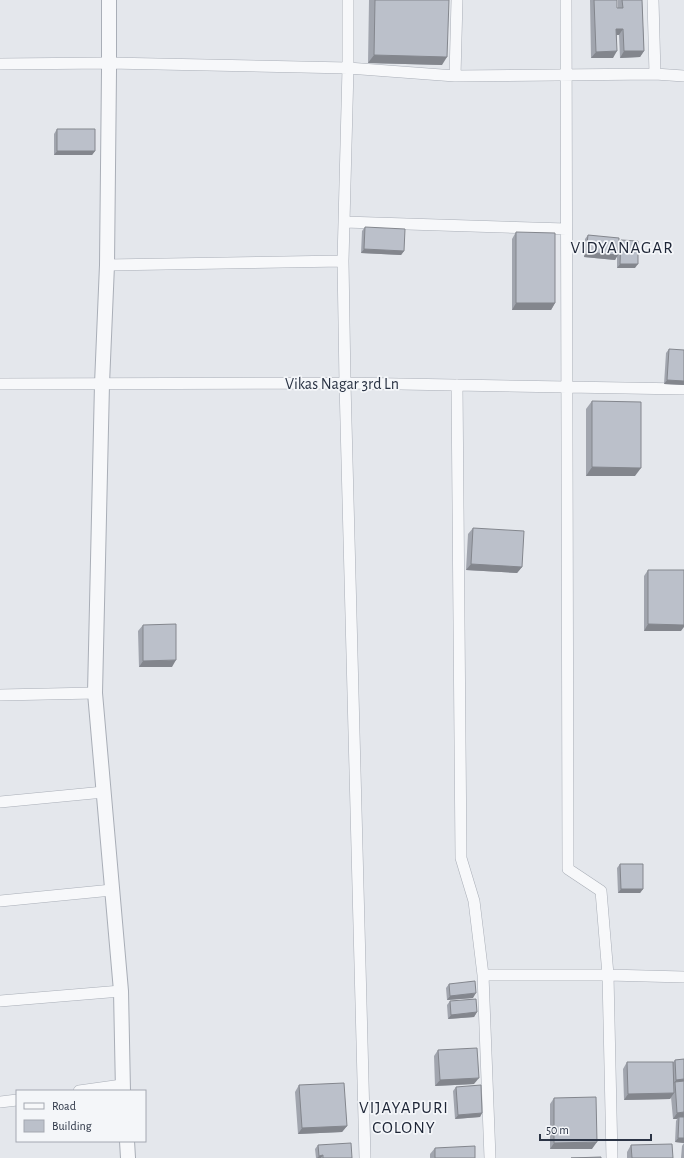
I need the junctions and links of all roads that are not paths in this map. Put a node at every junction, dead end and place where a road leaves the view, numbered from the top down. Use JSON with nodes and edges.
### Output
{"nodes":[{"id":1,"x":109,"y":0,"type":"edge"},
{"id":2,"x":348,"y":0,"type":"edge"},
{"id":3,"x":457,"y":0,"type":"edge"},
{"id":4,"x":566,"y":0,"type":"edge"},
{"id":5,"x":653,"y":0,"type":"edge"},
{"id":6,"x":109,"y":63,"type":"junction"},
{"id":7,"x":0,"y":64,"type":"edge"},
{"id":8,"x":348,"y":68,"type":"junction"},
{"id":9,"x":655,"y":74,"type":"junction"},
{"id":10,"x":455,"y":76,"type":"junction"},
{"id":11,"x":567,"y":76,"type":"junction"},
{"id":12,"x":684,"y":76,"type":"edge"},
{"id":13,"x":344,"y":222,"type":"junction"},
{"id":14,"x":566,"y":229,"type":"junction"},
{"id":15,"x":344,"y":261,"type":"junction"},
{"id":16,"x":107,"y":265,"type":"junction"},
{"id":17,"x":345,"y":383,"type":"junction"},
{"id":18,"x":0,"y":384,"type":"edge"},
{"id":19,"x":102,"y":384,"type":"junction"},
{"id":20,"x":457,"y":385,"type":"junction"},
{"id":21,"x":567,"y":387,"type":"junction"},
{"id":22,"x":684,"y":389,"type":"edge"},
{"id":23,"x":95,"y":693,"type":"junction"},
{"id":24,"x":0,"y":695,"type":"edge"},
{"id":25,"x":104,"y":792,"type":"junction"},
{"id":26,"x":0,"y":802,"type":"edge"},
{"id":27,"x":112,"y":890,"type":"junction"},
{"id":28,"x":0,"y":901,"type":"edge"},
{"id":29,"x":483,"y":975,"type":"junction"},
{"id":30,"x":608,"y":975,"type":"junction"},
{"id":31,"x":684,"y":977,"type":"edge"},
{"id":32,"x":121,"y":991,"type":"junction"},
{"id":33,"x":0,"y":1001,"type":"edge"},
{"id":34,"x":122,"y":1088,"type":"edge"},
{"id":35,"x":93,"y":1090,"type":"edge"},
{"id":36,"x":16,"y":1100,"type":"edge"},
{"id":37,"x":0,"y":1102,"type":"edge"},
{"id":38,"x":127,"y":1142,"type":"edge"},
{"id":39,"x":128,"y":1158,"type":"edge"},
{"id":40,"x":364,"y":1158,"type":"edge"},
{"id":41,"x":490,"y":1158,"type":"edge"},
{"id":42,"x":612,"y":1158,"type":"edge"}],
"edges":[{"from":1,"to":6,"type":"street"},
{"from":2,"to":8,"type":"street"},
{"from":3,"to":10,"type":"street"},
{"from":4,"to":11,"type":"street"},
{"from":5,"to":9,"type":"street"},
{"from":6,"to":7,"type":"street"},
{"from":6,"to":8,"type":"street"},
{"from":6,"to":16,"type":"street"},
{"from":8,"to":10,"type":"street"},
{"from":8,"to":13,"type":"street"},
{"from":9,"to":11,"type":"street"},
{"from":9,"to":12,"type":"street"},
{"from":10,"to":11,"type":"street"},
{"from":11,"to":14,"type":"street"},
{"from":13,"to":14,"type":"street"},
{"from":13,"to":15,"type":"street"},
{"from":14,"to":21,"type":"street"},
{"from":15,"to":16,"type":"street"},
{"from":15,"to":17,"type":"street"},
{"from":16,"to":19,"type":"street"},
{"from":17,"to":19,"type":"street","name":"Vikas Nagar 3rd Ln"},
{"from":17,"to":20,"type":"street","name":"Vikas Nagar 3rd Ln"},
{"from":17,"to":40,"type":"street"},
{"from":18,"to":19,"type":"street","name":"Vikas Nagar 3rd Ln"},
{"from":19,"to":23,"type":"street"},
{"from":20,"to":21,"type":"street","name":"Vikas Nagar 3rd Ln"},
{"from":20,"to":29,"type":"street"},
{"from":21,"to":22,"type":"street","name":"Vikas Nagar 3rd Ln"},
{"from":21,"to":30,"type":"street"},
{"from":23,"to":24,"type":"street"},
{"from":23,"to":25,"type":"street"},
{"from":25,"to":26,"type":"street"},
{"from":25,"to":27,"type":"street"},
{"from":27,"to":28,"type":"street"},
{"from":27,"to":32,"type":"street"},
{"from":29,"to":30,"type":"street"},
{"from":29,"to":41,"type":"street"},
{"from":30,"to":31,"type":"street"},
{"from":30,"to":42,"type":"street"},
{"from":32,"to":33,"type":"street"},
{"from":32,"to":34,"type":"street"},
{"from":34,"to":35,"type":"street"},
{"from":36,"to":37,"type":"street"},
{"from":38,"to":39,"type":"street"}]}
